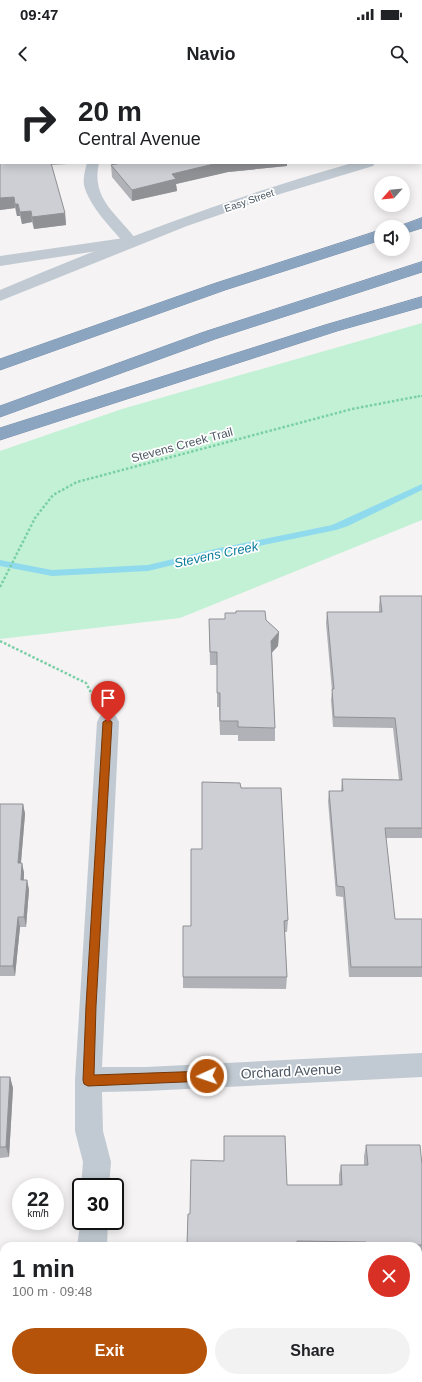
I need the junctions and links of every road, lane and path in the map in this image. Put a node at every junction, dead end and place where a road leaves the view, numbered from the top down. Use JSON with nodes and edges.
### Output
{"nodes":[{"id":1,"x":93,"y":164,"type":"edge"},
{"id":2,"x":365,"y":164,"type":"edge"},
{"id":3,"x":422,"y":223,"type":"edge"},
{"id":4,"x":410,"y":227,"type":"edge"},
{"id":5,"x":374,"y":237,"type":"edge"},
{"id":6,"x":131,"y":242,"type":"junction"},
{"id":7,"x":0,"y":260,"type":"edge"},
{"id":8,"x":422,"y":267,"type":"edge"},
{"id":9,"x":0,"y":296,"type":"edge"},
{"id":10,"x":422,"y":302,"type":"edge"},
{"id":11,"x":0,"y":365,"type":"edge"},
{"id":12,"x":422,"y":396,"type":"edge"},
{"id":13,"x":0,"y":412,"type":"edge"},
{"id":14,"x":0,"y":434,"type":"edge"},
{"id":15,"x":0,"y":587,"type":"edge"},
{"id":16,"x":0,"y":640,"type":"edge"},
{"id":17,"x":108,"y":722,"type":"joint"},
{"id":18,"x":422,"y":1064,"type":"edge"},
{"id":19,"x":88,"y":1080,"type":"junction"},
{"id":20,"x":96,"y":1178,"type":"edge"},
{"id":21,"x":93,"y":1230,"type":"edge"},
{"id":22,"x":92,"y":1242,"type":"edge"}],
"edges":[{"from":1,"to":6,"type":"lane"},
{"from":2,"to":6,"type":"street","name":"Easy Street"},
{"from":3,"to":4,"type":"highway"},
{"from":5,"to":11,"type":"highway"},
{"from":6,"to":7,"type":"street","name":"Easy Street"},
{"from":6,"to":9,"type":"street","name":"Easy Street"},
{"from":8,"to":13,"type":"highway"},
{"from":10,"to":14,"type":"highway"},
{"from":12,"to":15,"type":"path","name":"Stevens Creek Trail"},
{"from":16,"to":17,"type":"path"},
{"from":17,"to":19,"type":"street"},
{"from":18,"to":19,"type":"street","name":"Orchard Avenue"},
{"from":19,"to":20,"type":"street"},
{"from":21,"to":22,"type":"street"}]}
